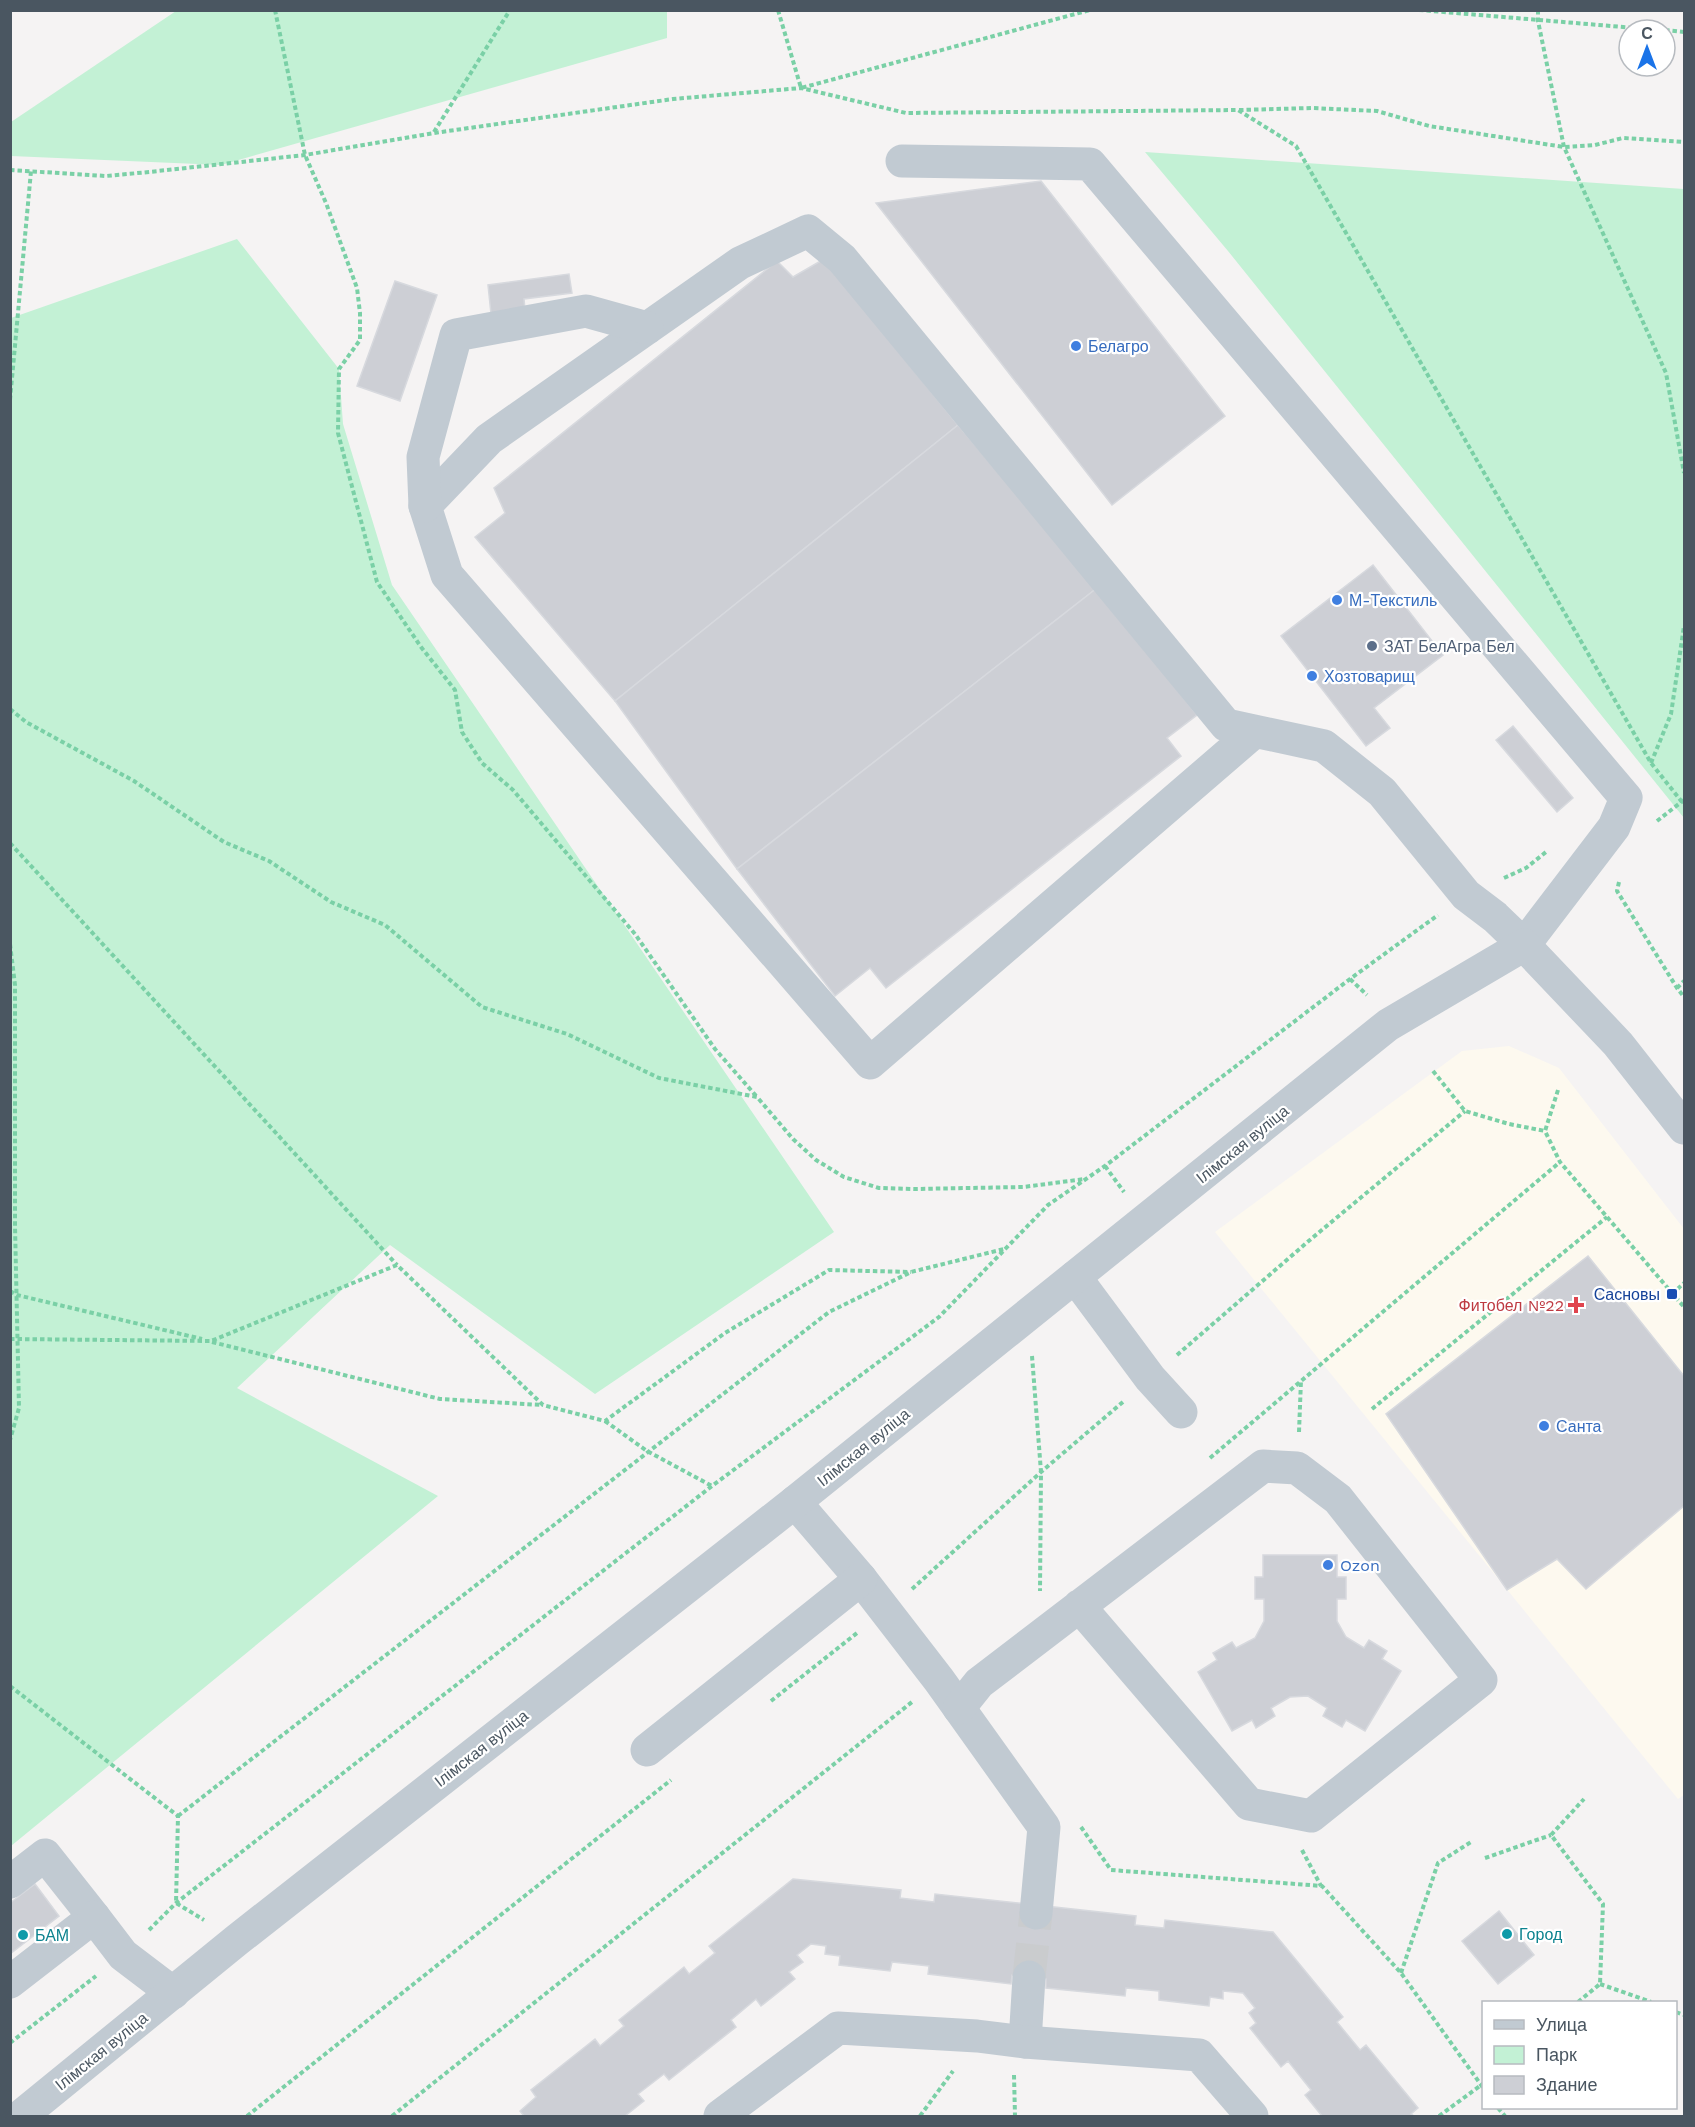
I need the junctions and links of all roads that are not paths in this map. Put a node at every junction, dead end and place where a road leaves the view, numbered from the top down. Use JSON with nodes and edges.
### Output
{"nodes":[{"id":1,"x":902,"y":161,"type":"dead end"},
{"id":2,"x":647,"y":328,"type":"junction"},
{"id":3,"x":425,"y":506,"type":"junction"},
{"id":4,"x":1254,"y":732,"type":"junction"},
{"id":5,"x":1524,"y":945,"type":"junction"},
{"id":6,"x":1684,"y":1128,"type":"edge"},
{"id":7,"x":1076,"y":1277,"type":"junction"},
{"id":8,"x":1181,"y":1412,"type":"dead end"},
{"id":9,"x":795,"y":1502,"type":"junction"},
{"id":10,"x":861,"y":1579,"type":"junction"},
{"id":11,"x":1079,"y":1606,"type":"junction"},
{"id":12,"x":959,"y":1708,"type":"junction"},
{"id":13,"x":647,"y":1750,"type":"dead end"},
{"id":14,"x":10,"y":1882,"type":"edge"},
{"id":15,"x":1036,"y":1913,"type":"tunnel mouth"},
{"id":16,"x":94,"y":1917,"type":"junction"},
{"id":17,"x":1029,"y":1977,"type":"tunnel mouth"},
{"id":18,"x":10,"y":1982,"type":"edge"},
{"id":19,"x":173,"y":1993,"type":"junction"},
{"id":20,"x":1025,"y":2042,"type":"junction"},
{"id":21,"x":21,"y":2116,"type":"edge"},
{"id":22,"x":720,"y":2116,"type":"edge"},
{"id":23,"x":1252,"y":2116,"type":"edge"}],
"edges":[{"from":1,"to":5,"type":"street"},
{"from":2,"to":3,"type":"street"},
{"from":2,"to":3,"type":"street"},
{"from":2,"to":4,"type":"street"},
{"from":3,"to":4,"type":"street"},
{"from":4,"to":5,"type":"street"},
{"from":5,"to":6,"type":"street"},
{"from":5,"to":7,"type":"street","name":"Ілімская вуліца"},
{"from":7,"to":8,"type":"street"},
{"from":7,"to":9,"type":"street","name":"Ілімская вуліца"},
{"from":9,"to":10,"type":"street"},
{"from":9,"to":19,"type":"street","name":"Ілімская вуліца"},
{"from":10,"to":12,"type":"street"},
{"from":10,"to":13,"type":"street"},
{"from":11,"to":11,"type":"street"},
{"from":11,"to":12,"type":"street"},
{"from":12,"to":15,"type":"street"},
{"from":14,"to":16,"type":"street"},
{"from":16,"to":18,"type":"street"},
{"from":16,"to":19,"type":"street"},
{"from":17,"to":20,"type":"street"},
{"from":19,"to":21,"type":"street","name":"Ілімская вуліца"},
{"from":20,"to":22,"type":"street"},
{"from":20,"to":23,"type":"street"}]}
